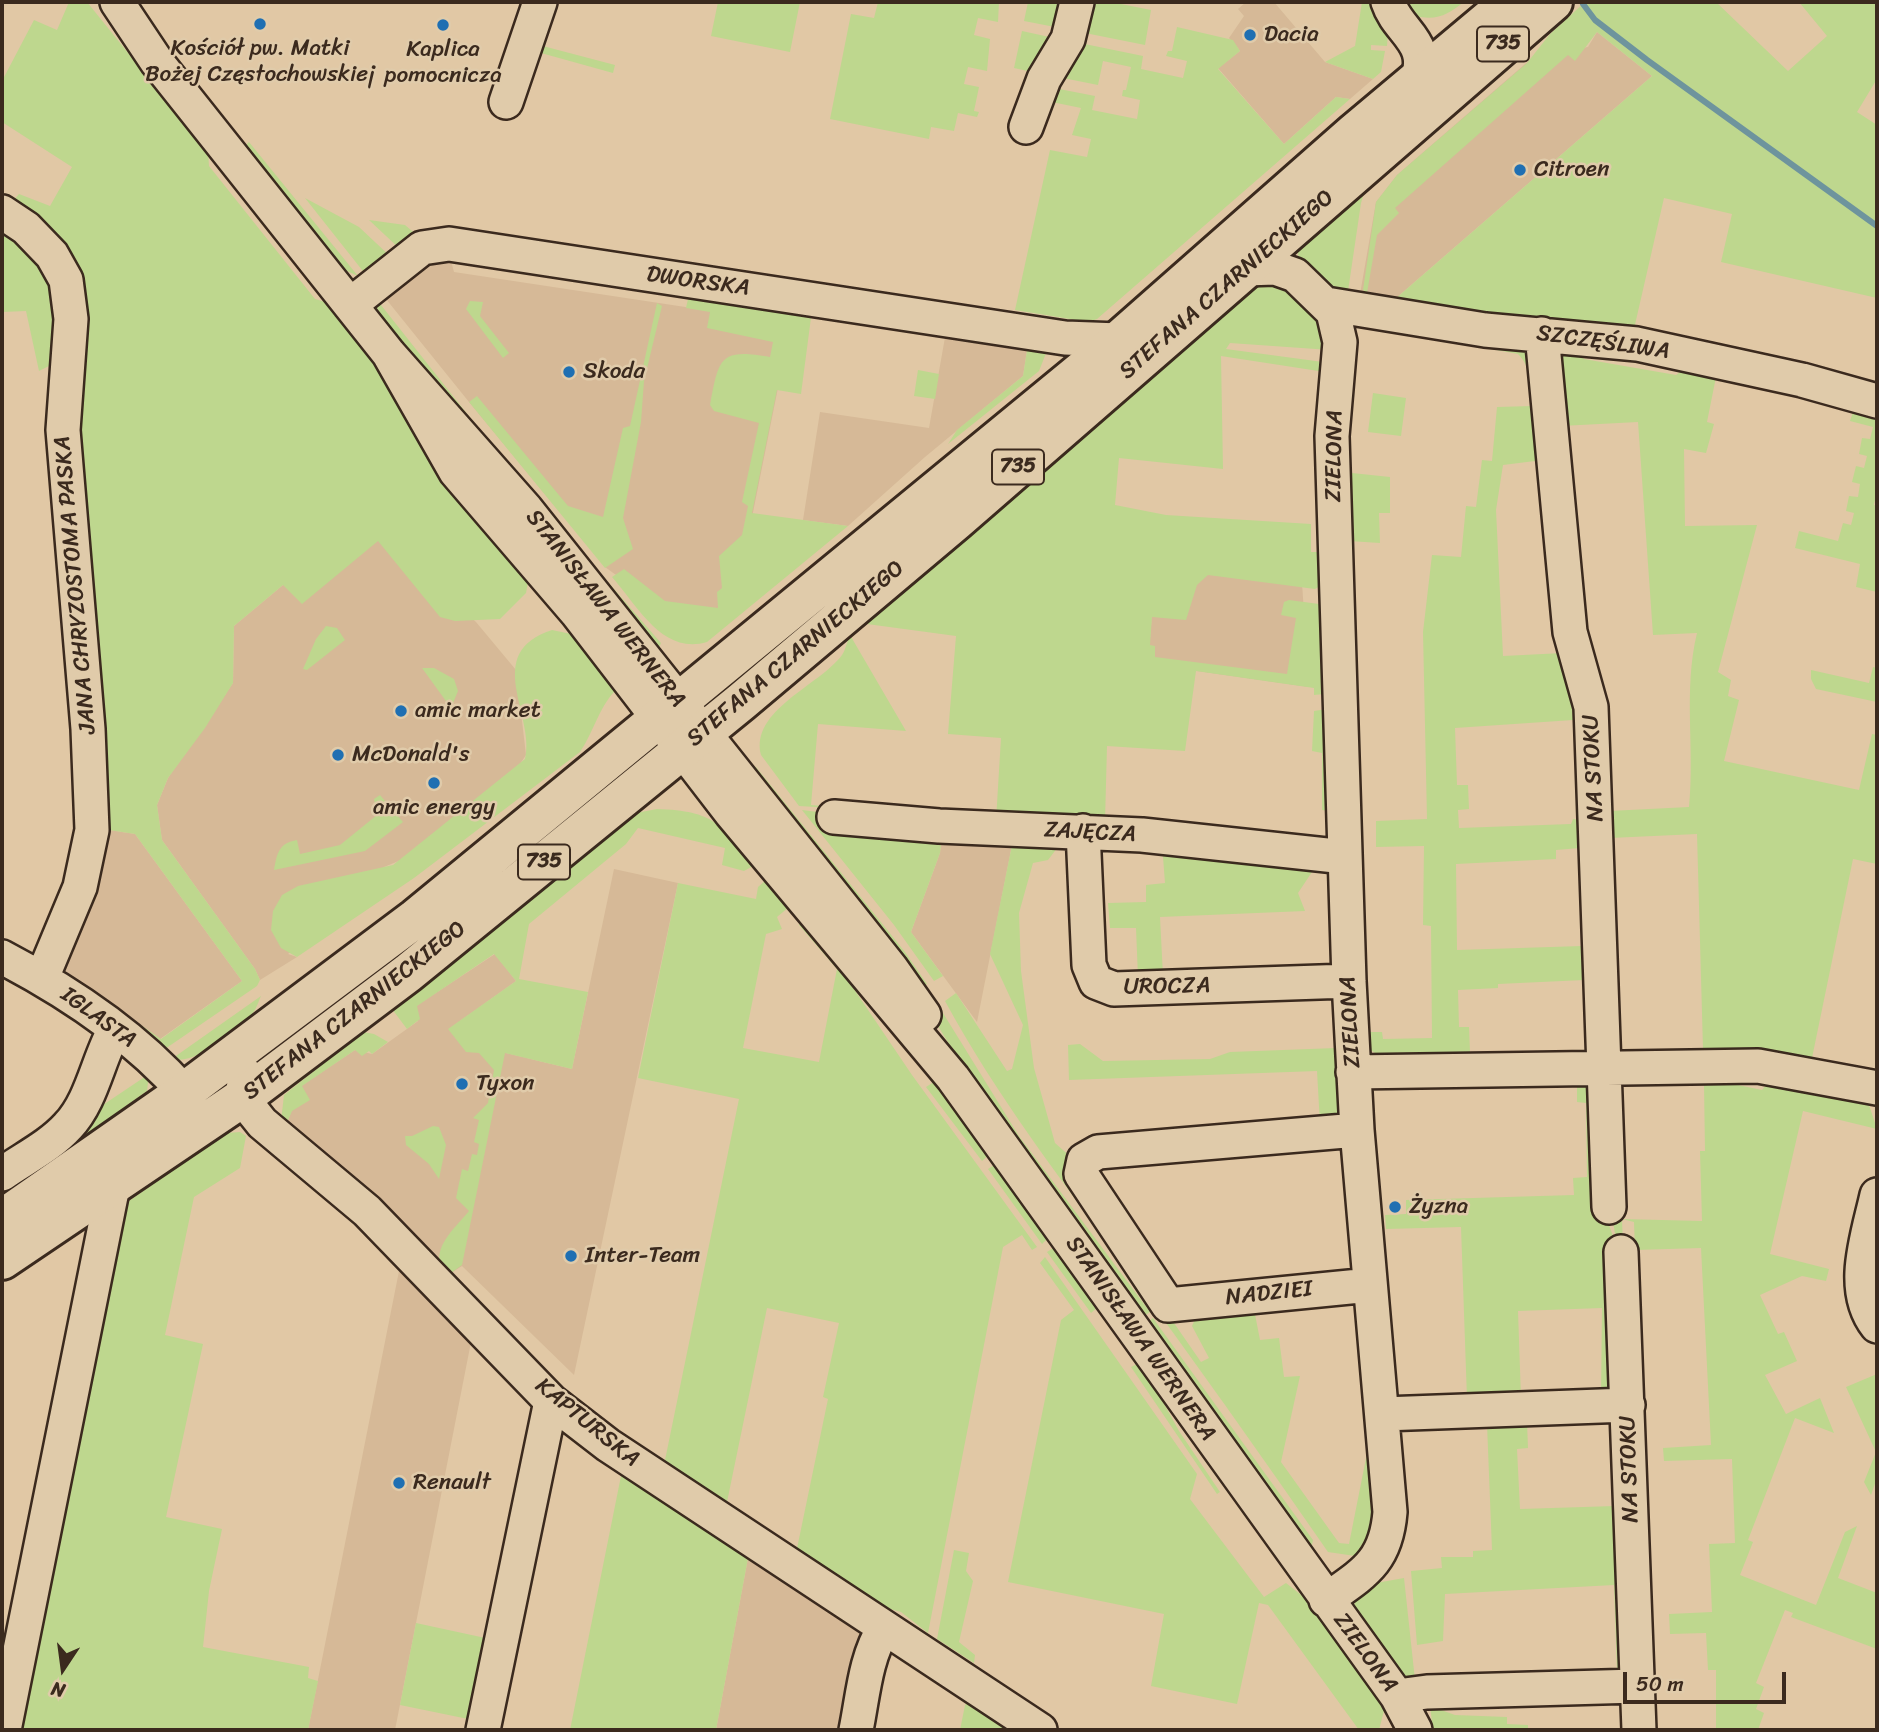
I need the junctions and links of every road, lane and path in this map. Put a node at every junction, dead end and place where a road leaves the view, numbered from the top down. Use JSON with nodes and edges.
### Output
{"nodes":[{"id":1,"x":97,"y":2,"type":"edge"},
{"id":2,"x":117,"y":2,"type":"edge"},
{"id":3,"x":540,"y":2,"type":"edge"},
{"id":4,"x":1077,"y":2,"type":"edge"},
{"id":5,"x":1388,"y":2,"type":"edge"},
{"id":6,"x":1510,"y":2,"type":"edge"},
{"id":7,"x":1553,"y":2,"type":"edge"},
{"id":8,"x":1471,"y":36,"type":"junction"},
{"id":9,"x":1414,"y":37,"type":"junction"},
{"id":10,"x":157,"y":62,"type":"junction"},
{"id":11,"x":1416,"y":83,"type":"junction"},
{"id":12,"x":506,"y":102,"type":"dead end"},
{"id":13,"x":1026,"y":127,"type":"dead end"},
{"id":14,"x":2,"y":212,"type":"edge"},
{"id":15,"x":1292,"y":229,"type":"junction"},
{"id":16,"x":1245,"y":269,"type":"junction"},
{"id":17,"x":1295,"y":275,"type":"junction"},
{"id":18,"x":1325,"y":304,"type":"junction"},
{"id":19,"x":350,"y":305,"type":"junction"},
{"id":20,"x":1542,"y":334,"type":"junction"},
{"id":21,"x":1065,"y":338,"type":"junction"},
{"id":22,"x":1119,"y":340,"type":"junction"},
{"id":23,"x":1066,"y":385,"type":"junction"},
{"id":24,"x":1877,"y":401,"type":"edge"},
{"id":25,"x":668,"y":711,"type":"junction"},
{"id":26,"x":692,"y":742,"type":"junction"},
{"id":27,"x":834,"y":817,"type":"dead end"},
{"id":28,"x":1083,"y":831,"type":"junction"},
{"id":29,"x":1345,"y":857,"type":"junction"},
{"id":30,"x":2,"y":957,"type":"edge"},
{"id":31,"x":42,"y":978,"type":"junction"},
{"id":32,"x":1349,"y":981,"type":"junction"},
{"id":33,"x":115,"y":1029,"type":"junction"},
{"id":34,"x":267,"y":1031,"type":"junction"},
{"id":35,"x":1605,"y":1068,"type":"junction"},
{"id":36,"x":1353,"y":1072,"type":"junction"},
{"id":37,"x":1877,"y":1088,"type":"edge"},
{"id":38,"x":184,"y":1092,"type":"junction"},
{"id":39,"x":242,"y":1098,"type":"junction"},
{"id":40,"x":1357,"y":1130,"type":"junction"},
{"id":41,"x":2,"y":1174,"type":"edge"},
{"id":42,"x":113,"y":1186,"type":"junction"},
{"id":43,"x":1877,"y":1195,"type":"edge"},
{"id":44,"x":1609,"y":1207,"type":"dead end"},
{"id":45,"x":2,"y":1219,"type":"edge"},
{"id":46,"x":1621,"y":1252,"type":"dead end"},
{"id":47,"x":2,"y":1260,"type":"edge"},
{"id":48,"x":1370,"y":1285,"type":"junction"},
{"id":49,"x":1877,"y":1326,"type":"edge"},
{"id":50,"x":551,"y":1401,"type":"junction"},
{"id":51,"x":1628,"y":1405,"type":"junction"},
{"id":52,"x":1383,"y":1414,"type":"junction"},
{"id":53,"x":1326,"y":1600,"type":"junction"},
{"id":54,"x":884,"y":1628,"type":"junction"},
{"id":55,"x":1637,"y":1686,"type":"junction"},
{"id":56,"x":1397,"y":1696,"type":"junction"},
{"id":57,"x":4,"y":1730,"type":"edge"},
{"id":58,"x":483,"y":1730,"type":"edge"},
{"id":59,"x":856,"y":1730,"type":"edge"},
{"id":60,"x":1040,"y":1730,"type":"edge"},
{"id":61,"x":1415,"y":1730,"type":"edge"},
{"id":62,"x":1639,"y":1730,"type":"edge"}],
"edges":[{"from":1,"to":10,"type":"street","name":"STANISŁAWA WERNERA"},
{"from":2,"to":10,"type":"street","name":"STANISŁAWA WERNERA"},
{"from":3,"to":12,"type":"street"},
{"from":4,"to":13,"type":"street"},
{"from":5,"to":9,"type":"street"},
{"from":6,"to":8,"type":"main road","name":"STEFANA CZARNIECKIEGO","number":"735"},
{"from":7,"to":15,"type":"main road","name":"STEFANA CZARNIECKIEGO","number":"735"},
{"from":8,"to":9,"type":"street"},
{"from":8,"to":11,"type":"main road","name":"STEFANA CZARNIECKIEGO","number":"735"},
{"from":9,"to":11,"type":"street"},
{"from":10,"to":19,"type":"street","name":"STANISŁAWA WERNERA"},
{"from":11,"to":22,"type":"main road","name":"STEFANA CZARNIECKIEGO","number":"735"},
{"from":14,"to":31,"type":"street","name":"JANA CHRYZOSTOMA PASKA"},
{"from":15,"to":16,"type":"main road","name":"STEFANA CZARNIECKIEGO","number":"735"},
{"from":15,"to":17,"type":"street"},
{"from":16,"to":17,"type":"street"},
{"from":16,"to":26,"type":"main road","name":"STEFANA CZARNIECKIEGO","number":"735"},
{"from":17,"to":18,"type":"street","name":"ZIELONA"},
{"from":18,"to":20,"type":"street","name":"SZCZĘŚLIWA"},
{"from":18,"to":29,"type":"street","name":"ZIELONA"},
{"from":19,"to":21,"type":"street","name":"DWORSKA"},
{"from":19,"to":25,"type":"street","name":"STANISŁAWA WERNERA"},
{"from":20,"to":24,"type":"street","name":"SZCZĘŚLIWA"},
{"from":20,"to":35,"type":"street","name":"NA STOKU"},
{"from":21,"to":22,"type":"street","name":"DWORSKA"},
{"from":21,"to":23,"type":"street"},
{"from":22,"to":23,"type":"main road","name":"STEFANA CZARNIECKIEGO","number":"735"},
{"from":23,"to":25,"type":"main road","name":"STEFANA CZARNIECKIEGO","number":"735"},
{"from":25,"to":26,"type":"street","name":"STANISŁAWA WERNERA"},
{"from":25,"to":34,"type":"main road","name":"STEFANA CZARNIECKIEGO","number":"735"},
{"from":26,"to":39,"type":"main road","name":"STEFANA CZARNIECKIEGO","number":"735"},
{"from":26,"to":53,"type":"street","name":"STANISŁAWA WERNERA"},
{"from":27,"to":28,"type":"street","name":"ZAJĘCZA"},
{"from":28,"to":29,"type":"street","name":"ZAJĘCZA"},
{"from":28,"to":32,"type":"street","name":"UROCZA"},
{"from":29,"to":32,"type":"street","name":"ZIELONA"},
{"from":30,"to":31,"type":"street","name":"IGLASTA"},
{"from":31,"to":33,"type":"street","name":"IGLASTA"},
{"from":32,"to":36,"type":"street","name":"ZIELONA"},
{"from":33,"to":38,"type":"street","name":"IGLASTA"},
{"from":33,"to":41,"type":"street"},
{"from":34,"to":38,"type":"main road","name":"STEFANA CZARNIECKIEGO","number":"735"},
{"from":34,"to":39,"type":"street"},
{"from":35,"to":36,"type":"street"},
{"from":35,"to":37,"type":"street"},
{"from":35,"to":44,"type":"street","name":"NA STOKU"},
{"from":36,"to":40,"type":"street","name":"ZIELONA"},
{"from":38,"to":45,"type":"main road","name":"STEFANA CZARNIECKIEGO","number":"735"},
{"from":39,"to":42,"type":"main road","name":"STEFANA CZARNIECKIEGO","number":"735"},
{"from":39,"to":50,"type":"street","name":"KAPTURSKA"},
{"from":40,"to":48,"type":"street","name":"ZIELONA"},
{"from":40,"to":48,"type":"street","name":"NADZIEI"},
{"from":42,"to":47,"type":"main road","name":"STEFANA CZARNIECKIEGO","number":"735"},
{"from":42,"to":57,"type":"street"},
{"from":43,"to":49,"type":"street"},
{"from":46,"to":51,"type":"street","name":"NA STOKU"},
{"from":48,"to":52,"type":"street","name":"ZIELONA"},
{"from":50,"to":54,"type":"street","name":"KAPTURSKA"},
{"from":50,"to":58,"type":"street"},
{"from":51,"to":52,"type":"street"},
{"from":51,"to":55,"type":"street","name":"NA STOKU"},
{"from":52,"to":53,"type":"street","name":"ZIELONA"},
{"from":53,"to":56,"type":"street","name":"ZIELONA"},
{"from":54,"to":59,"type":"street"},
{"from":54,"to":60,"type":"street","name":"KAPTURSKA"},
{"from":55,"to":56,"type":"street"},
{"from":55,"to":62,"type":"street","name":"NA STOKU"},
{"from":56,"to":61,"type":"street","name":"ZIELONA"}]}
